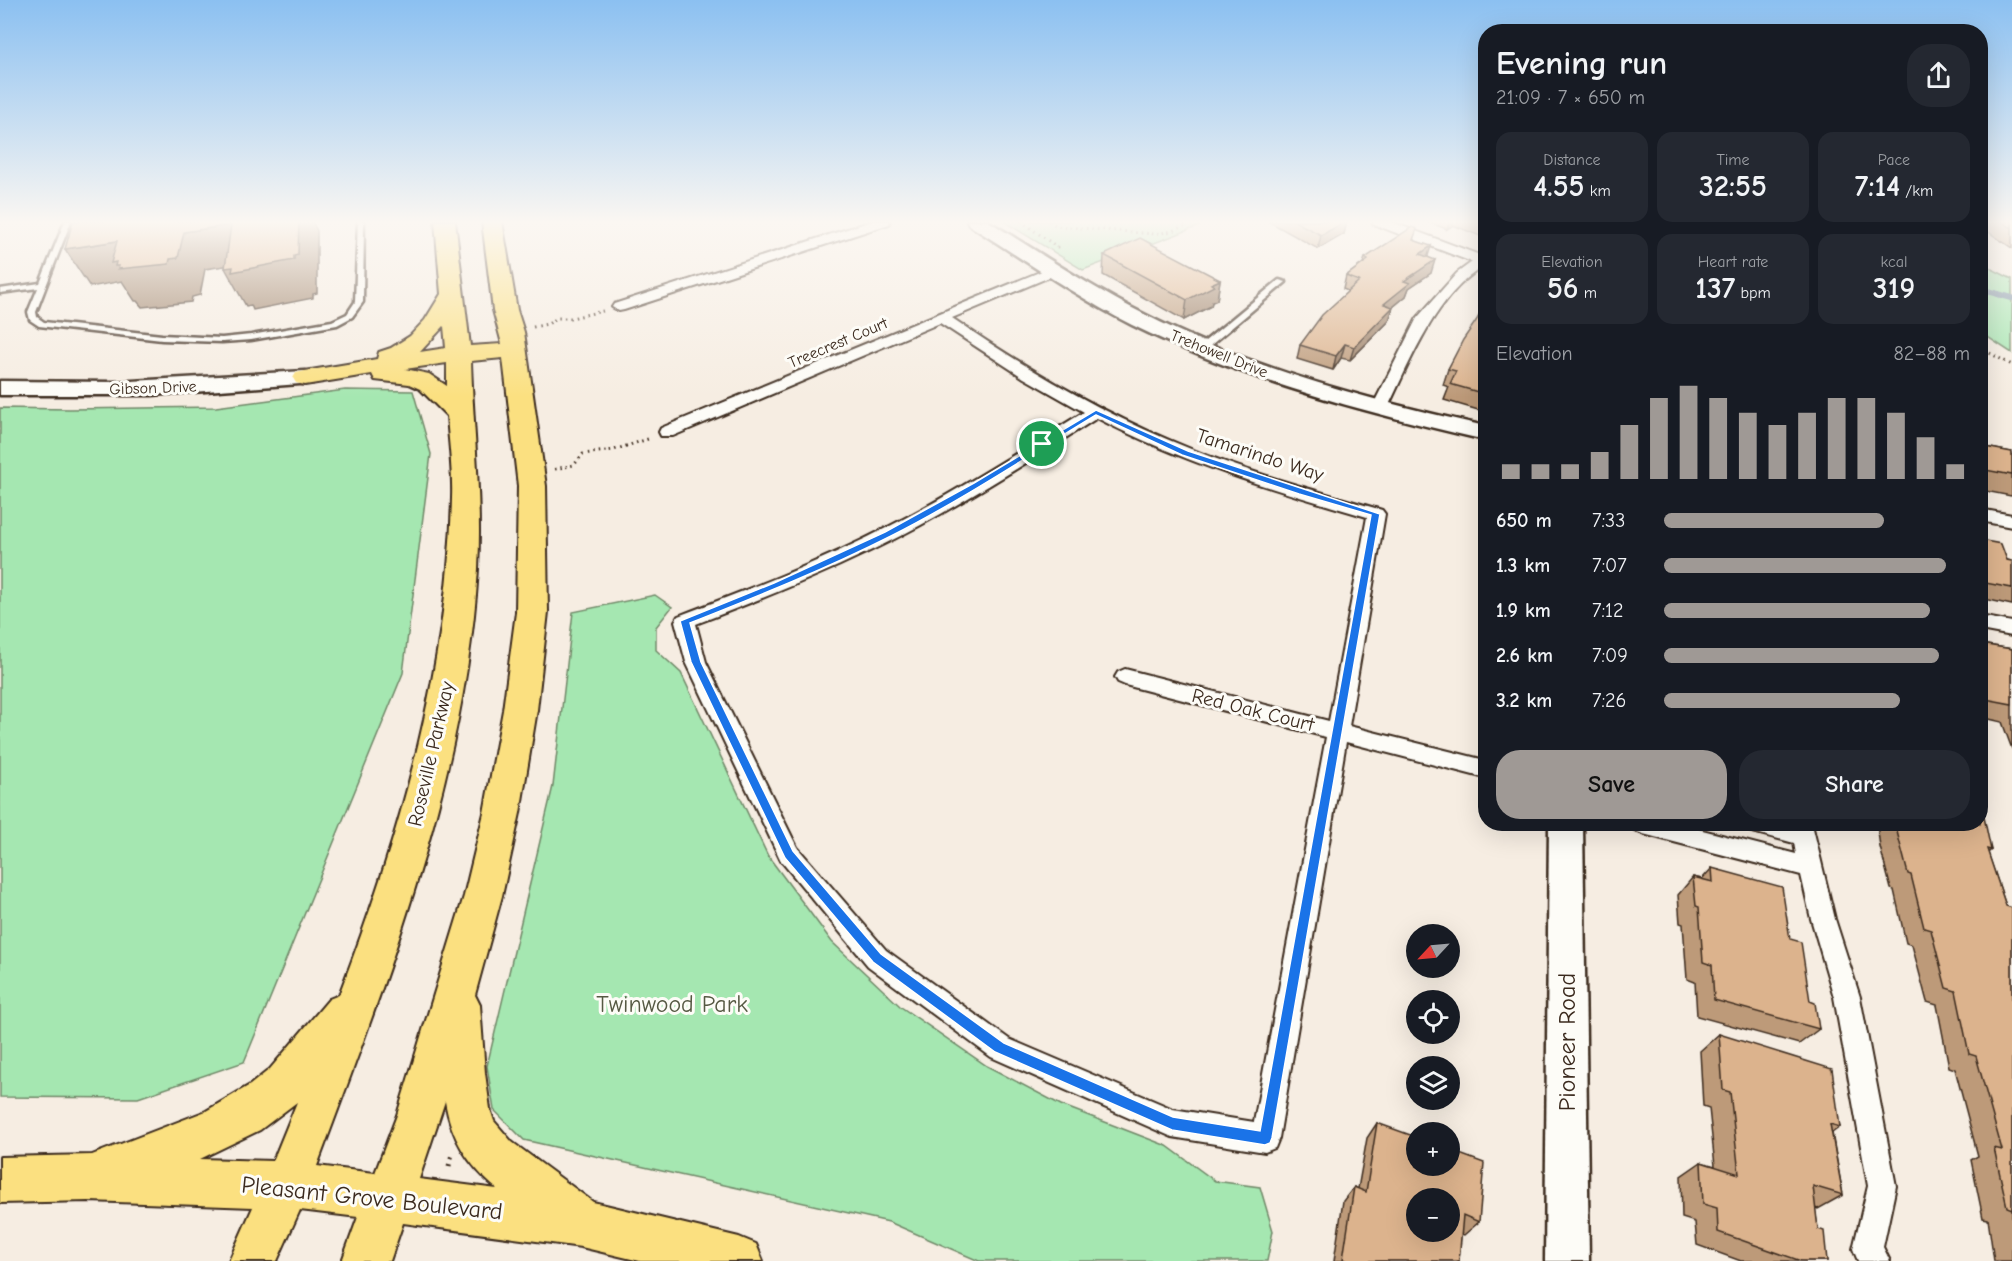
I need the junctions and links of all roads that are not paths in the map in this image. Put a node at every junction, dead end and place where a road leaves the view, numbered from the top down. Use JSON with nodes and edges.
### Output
{"nodes":[{"id":1,"x":45,"y":280,"type":"edge"},
{"id":2,"x":360,"y":280,"type":"edge"},
{"id":3,"x":451,"y":280,"type":"edge"},
{"id":4,"x":501,"y":280,"type":"edge"},
{"id":5,"x":704,"y":280,"type":"edge"},
{"id":6,"x":1018,"y":280,"type":"edge"},
{"id":7,"x":1079,"y":280,"type":"edge"},
{"id":8,"x":1459,"y":280,"type":"edge"},
{"id":9,"x":1282,"y":282,"type":"dead end"},
{"id":10,"x":43,"y":285,"type":"junction"},
{"id":11,"x":0,"y":291,"type":"edge"},
{"id":12,"x":452,"y":295,"type":"junction"},
{"id":13,"x":619,"y":308,"type":"road end"},
{"id":14,"x":942,"y":318,"type":"junction"},
{"id":15,"x":513,"y":341,"type":"junction"},
{"id":16,"x":1202,"y":348,"type":"junction"},
{"id":17,"x":459,"y":354,"type":"junction"},
{"id":18,"x":306,"y":378,"type":"junction"},
{"id":19,"x":0,"y":388,"type":"edge"},
{"id":20,"x":1380,"y":408,"type":"junction"},
{"id":21,"x":1096,"y":412,"type":"junction"},
{"id":22,"x":460,"y":415,"type":"junction"},
{"id":23,"x":1478,"y":431,"type":"edge"},
{"id":24,"x":668,"y":432,"type":"road end"},
{"id":25,"x":1988,"y":516,"type":"edge"},
{"id":26,"x":2012,"y":521,"type":"edge"},
{"id":27,"x":1988,"y":624,"type":"edge"},
{"id":28,"x":2012,"y":629,"type":"edge"},
{"id":29,"x":1125,"y":677,"type":"dead end"},
{"id":30,"x":1336,"y":731,"type":"junction"},
{"id":31,"x":1478,"y":767,"type":"edge"},
{"id":32,"x":1566,"y":831,"type":"edge"},
{"id":33,"x":1670,"y":831,"type":"edge"},
{"id":34,"x":1802,"y":831,"type":"edge"},
{"id":35,"x":1809,"y":867,"type":"junction"},
{"id":36,"x":458,"y":987,"type":"junction"},
{"id":37,"x":361,"y":992,"type":"junction"},
{"id":38,"x":89,"y":1178,"type":"junction"},
{"id":39,"x":0,"y":1180,"type":"edge"},
{"id":40,"x":287,"y":1185,"type":"junction"},
{"id":41,"x":390,"y":1199,"type":"junction"},
{"id":42,"x":581,"y":1223,"type":"junction"},
{"id":43,"x":254,"y":1261,"type":"edge"},
{"id":44,"x":366,"y":1261,"type":"edge"},
{"id":45,"x":739,"y":1261,"type":"edge"},
{"id":46,"x":1567,"y":1261,"type":"edge"},
{"id":47,"x":1875,"y":1261,"type":"edge"}],
"edges":[{"from":1,"to":10,"type":"lane"},
{"from":2,"to":10,"type":"lane"},
{"from":3,"to":12,"type":"main road","name":"Roseville Parkway"},
{"from":4,"to":15,"type":"main road"},
{"from":5,"to":13,"type":"street"},
{"from":6,"to":14,"type":"street","name":"Treecrest Court"},
{"from":7,"to":16,"type":"street","name":"Trehowell Drive"},
{"from":8,"to":20,"type":"street"},
{"from":9,"to":16,"type":"lane"},
{"from":10,"to":11,"type":"lane"},
{"from":12,"to":17,"type":"main road","name":"Roseville Parkway"},
{"from":12,"to":18,"type":"main road"},
{"from":14,"to":21,"type":"street","name":"Tamarindo Way"},
{"from":14,"to":24,"type":"street","name":"Treecrest Court"},
{"from":15,"to":17,"type":"main road"},
{"from":15,"to":36,"type":"main road"},
{"from":16,"to":20,"type":"street","name":"Trehowell Drive"},
{"from":17,"to":18,"type":"main road"},
{"from":17,"to":22,"type":"main road","name":"Roseville Parkway"},
{"from":18,"to":19,"type":"street","name":"Gibson Drive"},
{"from":18,"to":22,"type":"main road"},
{"from":20,"to":23,"type":"street","name":"Trehowell Drive"},
{"from":21,"to":30,"type":"street","name":"Tamarindo Way"},
{"from":21,"to":30,"type":"street"},
{"from":22,"to":37,"type":"main road","name":"Roseville Parkway"},
{"from":25,"to":26,"type":"street"},
{"from":27,"to":28,"type":"street"},
{"from":29,"to":30,"type":"street","name":"Red Oak Court"},
{"from":30,"to":31,"type":"street","name":"Red Oak Court"},
{"from":32,"to":46,"type":"street","name":"Pioneer Road"},
{"from":33,"to":35,"type":"street"},
{"from":34,"to":35,"type":"street"},
{"from":35,"to":47,"type":"street"},
{"from":36,"to":41,"type":"main road"},
{"from":36,"to":42,"type":"main road"},
{"from":37,"to":38,"type":"main road"},
{"from":37,"to":40,"type":"main road","name":"Roseville Parkway"},
{"from":38,"to":39,"type":"main road","name":"Pleasant Grove Boulevard"},
{"from":38,"to":40,"type":"main road","name":"Pleasant Grove Boulevard"},
{"from":40,"to":41,"type":"main road","name":"Pleasant Grove Boulevard"},
{"from":40,"to":43,"type":"main road","name":"Roseville Parkway"},
{"from":41,"to":42,"type":"main road","name":"Pleasant Grove Boulevard"},
{"from":41,"to":44,"type":"main road"},
{"from":42,"to":45,"type":"main road","name":"Pleasant Grove Boulevard"}]}
